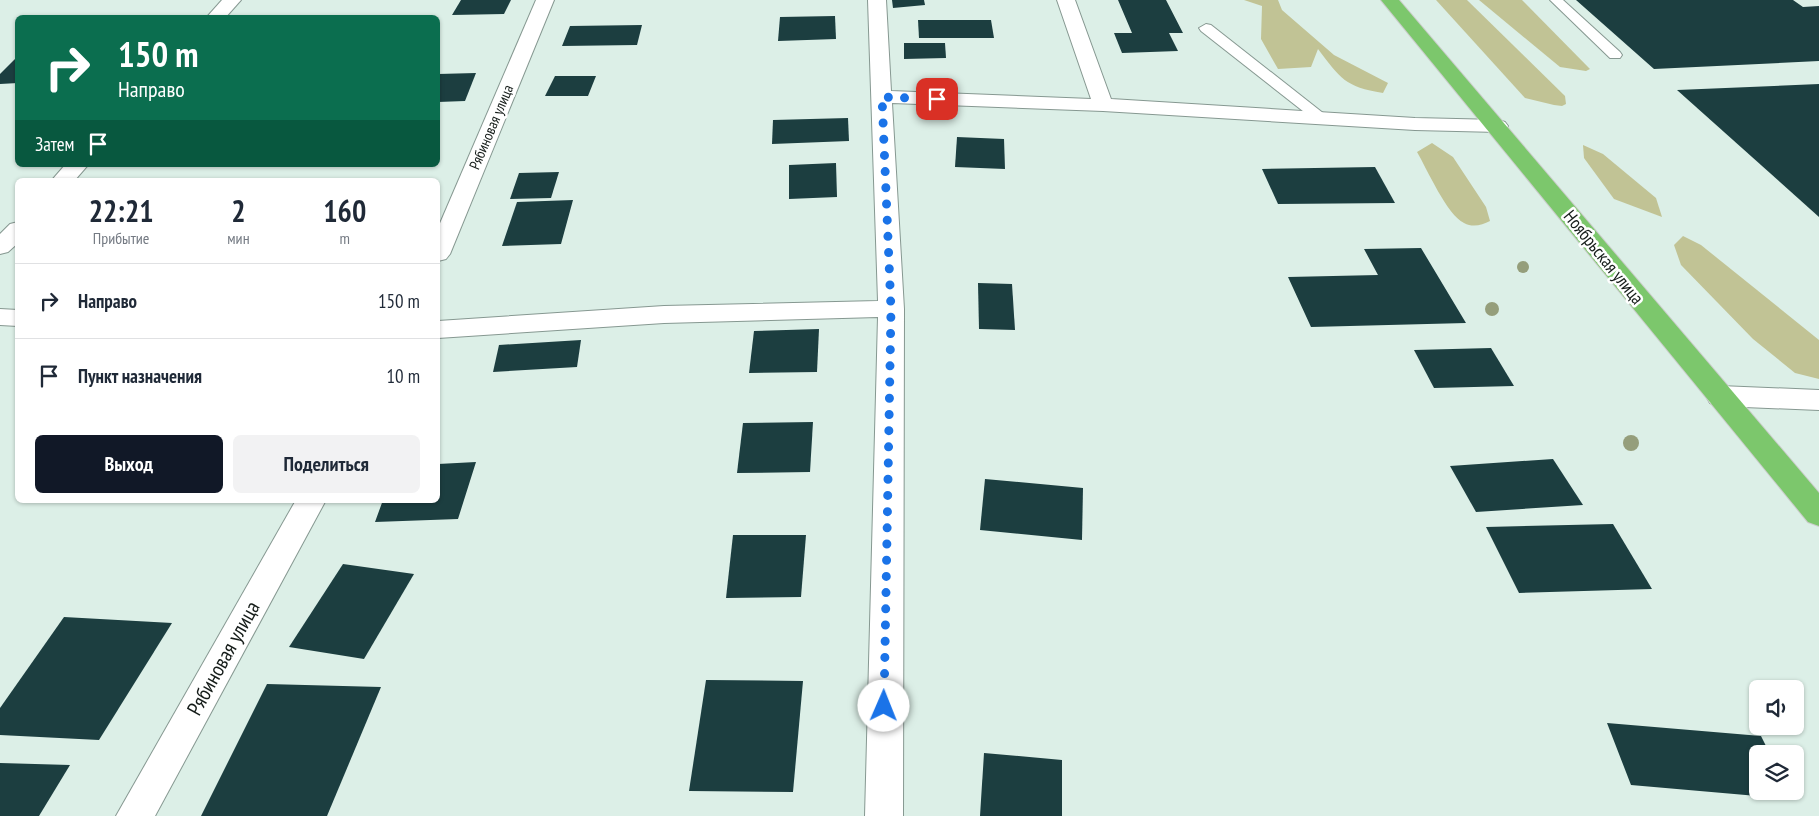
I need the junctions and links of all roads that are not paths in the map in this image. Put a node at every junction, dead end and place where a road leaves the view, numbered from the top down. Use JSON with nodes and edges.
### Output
{"nodes":[{"id":1,"x":232,"y":0,"type":"edge"},
{"id":2,"x":545,"y":0,"type":"edge"},
{"id":3,"x":877,"y":0,"type":"edge"},
{"id":4,"x":1066,"y":0,"type":"edge"},
{"id":5,"x":1390,"y":0,"type":"edge"},
{"id":6,"x":1556,"y":0,"type":"edge"},
{"id":7,"x":218,"y":15,"type":"edge"},
{"id":8,"x":1206,"y":28,"type":"dead end"},
{"id":9,"x":1615,"y":55,"type":"dead end"},
{"id":10,"x":882,"y":97,"type":"junction"},
{"id":11,"x":1103,"y":105,"type":"junction"},
{"id":12,"x":1318,"y":116,"type":"junction"},
{"id":13,"x":1498,"y":126,"type":"junction"},
{"id":14,"x":75,"y":167,"type":"edge"},
{"id":15,"x":65,"y":178,"type":"edge"},
{"id":16,"x":15,"y":232,"type":"edge"},
{"id":17,"x":0,"y":247,"type":"edge"},
{"id":18,"x":440,"y":249,"type":"edge"},
{"id":19,"x":891,"y":309,"type":"junction"},
{"id":20,"x":0,"y":317,"type":"edge"},
{"id":21,"x":15,"y":318,"type":"edge"},
{"id":22,"x":440,"y":330,"type":"edge"},
{"id":23,"x":1720,"y":396,"type":"junction"},
{"id":24,"x":1819,"y":400,"type":"edge"},
{"id":25,"x":309,"y":503,"type":"edge"},
{"id":26,"x":1819,"y":514,"type":"edge"},
{"id":27,"x":135,"y":816,"type":"edge"},
{"id":28,"x":884,"y":816,"type":"edge"}],
"edges":[{"from":1,"to":7,"type":"street"},
{"from":2,"to":18,"type":"street","name":"Рябиновая улица"},
{"from":3,"to":10,"type":"street"},
{"from":4,"to":11,"type":"street"},
{"from":5,"to":13,"type":"highway","name":"Ноябрьская улица"},
{"from":6,"to":9,"type":"lane"},
{"from":8,"to":12,"type":"lane"},
{"from":10,"to":11,"type":"street"},
{"from":10,"to":19,"type":"street"},
{"from":11,"to":12,"type":"street"},
{"from":12,"to":13,"type":"street"},
{"from":13,"to":23,"type":"highway","name":"Ноябрьская улица"},
{"from":14,"to":15,"type":"street"},
{"from":16,"to":17,"type":"street"},
{"from":19,"to":22,"type":"street"},
{"from":19,"to":28,"type":"street"},
{"from":20,"to":21,"type":"street"},
{"from":23,"to":24,"type":"street"},
{"from":23,"to":26,"type":"highway","name":"Ноябрьская улица"},
{"from":25,"to":27,"type":"street","name":"Рябиновая улица"}]}
